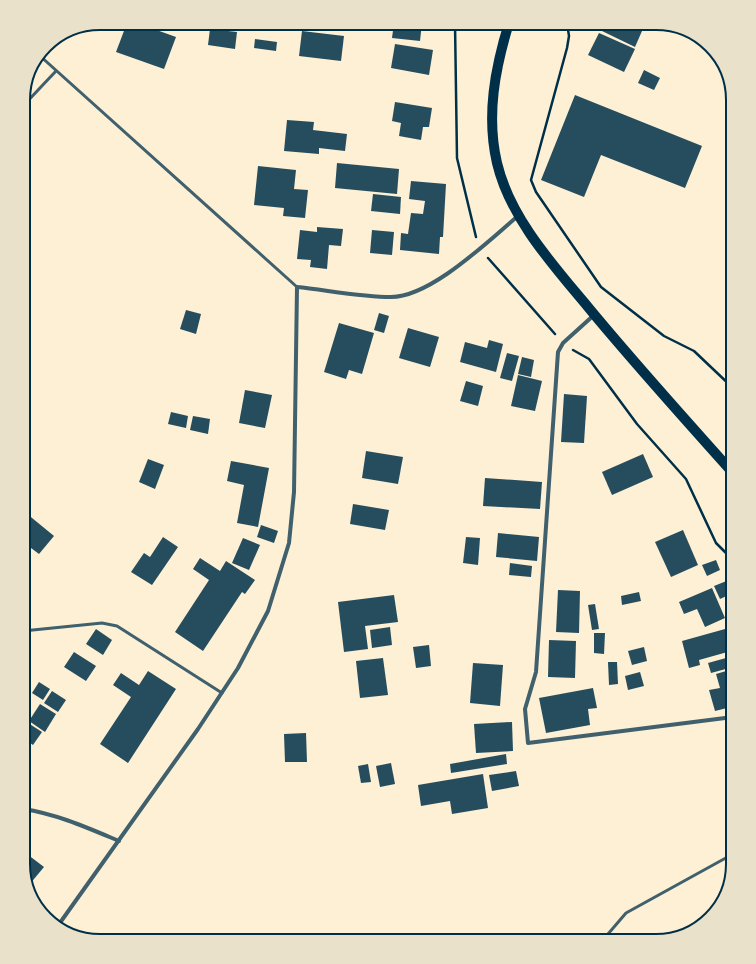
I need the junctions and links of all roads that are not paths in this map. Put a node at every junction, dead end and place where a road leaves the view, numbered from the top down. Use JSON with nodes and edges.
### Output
{"nodes":[{"id":1,"x":507,"y":30,"type":"edge"},
{"id":2,"x":43,"y":59,"type":"edge"},
{"id":3,"x":56,"y":71,"type":"junction"},
{"id":4,"x":30,"y":99,"type":"edge"},
{"id":5,"x":519,"y":215,"type":"junction"},
{"id":6,"x":297,"y":287,"type":"junction"},
{"id":7,"x":594,"y":315,"type":"junction"},
{"id":8,"x":726,"y":465,"type":"edge"},
{"id":9,"x":30,"y":630,"type":"edge"},
{"id":10,"x":222,"y":693,"type":"junction"},
{"id":11,"x":726,"y":718,"type":"edge"},
{"id":12,"x":30,"y":810,"type":"edge"},
{"id":13,"x":119,"y":841,"type":"junction"},
{"id":14,"x":726,"y":858,"type":"edge"},
{"id":15,"x":61,"y":922,"type":"edge"},
{"id":16,"x":608,"y":934,"type":"edge"}],
"edges":[{"from":1,"to":5,"type":"main road"},
{"from":2,"to":3,"type":"lane"},
{"from":3,"to":4,"type":"lane"},
{"from":3,"to":6,"type":"lane"},
{"from":5,"to":6,"type":"street"},
{"from":5,"to":7,"type":"main road"},
{"from":6,"to":10,"type":"street"},
{"from":7,"to":8,"type":"main road"},
{"from":7,"to":11,"type":"street"},
{"from":9,"to":10,"type":"lane"},
{"from":10,"to":13,"type":"street"},
{"from":12,"to":13,"type":"street"},
{"from":13,"to":15,"type":"street"},
{"from":14,"to":16,"type":"lane"}]}
